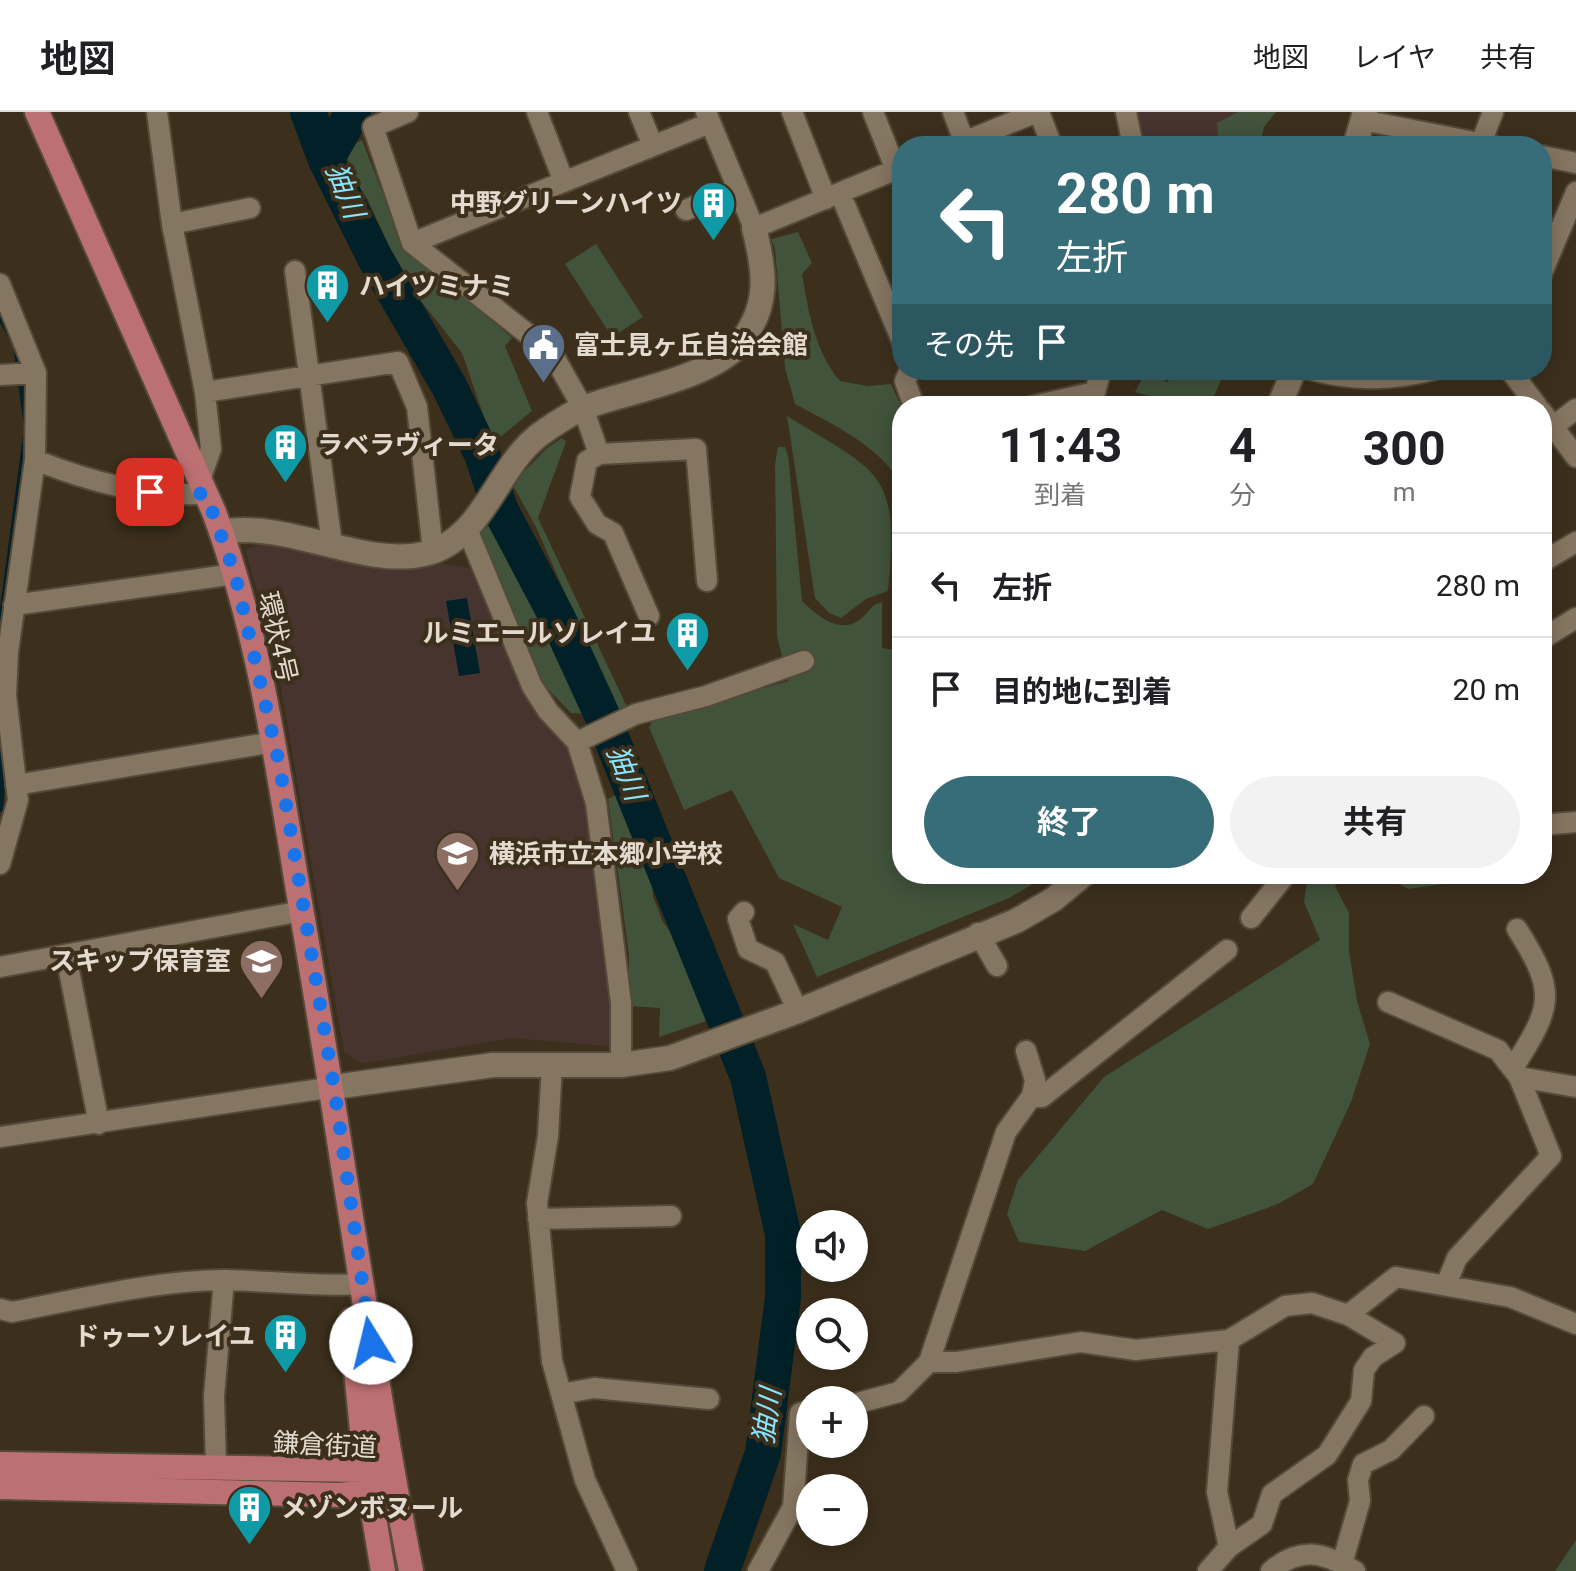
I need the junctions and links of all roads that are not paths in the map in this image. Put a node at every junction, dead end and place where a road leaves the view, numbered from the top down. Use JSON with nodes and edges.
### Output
{"nodes":[{"id":1,"x":37,"y":112,"type":"edge"},
{"id":2,"x":157,"y":112,"type":"edge"},
{"id":3,"x":408,"y":112,"type":"edge"},
{"id":4,"x":537,"y":112,"type":"edge"},
{"id":5,"x":639,"y":112,"type":"edge"},
{"id":6,"x":792,"y":112,"type":"edge"},
{"id":7,"x":873,"y":112,"type":"edge"},
{"id":8,"x":953,"y":112,"type":"edge"},
{"id":9,"x":1038,"y":112,"type":"edge"},
{"id":10,"x":1126,"y":112,"type":"edge"},
{"id":11,"x":1493,"y":112,"type":"edge"},
{"id":12,"x":1363,"y":116,"type":"edge"},
{"id":13,"x":708,"y":117,"type":"edge"},
{"id":14,"x":959,"y":136,"type":"edge"},
{"id":15,"x":982,"y":136,"type":"edge"},
{"id":16,"x":1048,"y":136,"type":"edge"},
{"id":17,"x":1131,"y":136,"type":"edge"},
{"id":18,"x":1358,"y":136,"type":"edge"},
{"id":19,"x":1447,"y":136,"type":"edge"},
{"id":20,"x":1487,"y":136,"type":"edge"},
{"id":21,"x":653,"y":146,"type":"junction"},
{"id":22,"x":892,"y":154,"type":"edge"},
{"id":23,"x":1552,"y":158,"type":"edge"},
{"id":24,"x":1576,"y":163,"type":"edge"},
{"id":25,"x":892,"y":172,"type":"edge"},
{"id":26,"x":564,"y":182,"type":"junction"},
{"id":27,"x":737,"y":188,"type":"junction"},
{"id":28,"x":1576,"y":192,"type":"edge"},
{"id":29,"x":833,"y":196,"type":"junction"},
{"id":30,"x":250,"y":208,"type":"dead end"},
{"id":31,"x":686,"y":210,"type":"dead end"},
{"id":32,"x":172,"y":224,"type":"junction"},
{"id":33,"x":754,"y":228,"type":"junction"},
{"id":34,"x":412,"y":243,"type":"junction"},
{"id":35,"x":1552,"y":249,"type":"edge"},
{"id":36,"x":295,"y":271,"type":"dead end"},
{"id":37,"x":0,"y":284,"type":"edge"},
{"id":38,"x":892,"y":320,"type":"edge"},
{"id":39,"x":35,"y":374,"type":"junction"},
{"id":40,"x":3,"y":375,"type":"edge"},
{"id":41,"x":309,"y":375,"type":"junction"},
{"id":42,"x":205,"y":392,"type":"junction"},
{"id":43,"x":583,"y":408,"type":"junction"},
{"id":44,"x":1576,"y":409,"type":"edge"},
{"id":45,"x":1552,"y":422,"type":"edge"},
{"id":46,"x":1552,"y":431,"type":"edge"},
{"id":47,"x":599,"y":454,"type":"junction"},
{"id":48,"x":1576,"y":457,"type":"edge"},
{"id":49,"x":35,"y":460,"type":"junction"},
{"id":50,"x":203,"y":487,"type":"junction"},
{"id":51,"x":467,"y":529,"type":"junction"},
{"id":52,"x":221,"y":532,"type":"junction"},
{"id":53,"x":1576,"y":542,"type":"edge"},
{"id":54,"x":332,"y":544,"type":"junction"},
{"id":55,"x":433,"y":551,"type":"junction"},
{"id":56,"x":1552,"y":556,"type":"edge"},
{"id":57,"x":235,"y":574,"type":"junction"},
{"id":58,"x":707,"y":581,"type":"dead end"},
{"id":59,"x":14,"y":605,"type":"junction"},
{"id":60,"x":649,"y":616,"type":"dead end"},
{"id":61,"x":1576,"y":618,"type":"edge"},
{"id":62,"x":1552,"y":633,"type":"edge"},
{"id":63,"x":804,"y":661,"type":"dead end"},
{"id":64,"x":4,"y":708,"type":"edge"},
{"id":65,"x":579,"y":741,"type":"junction"},
{"id":66,"x":274,"y":742,"type":"junction"},
{"id":67,"x":11,"y":794,"type":"edge"},
{"id":68,"x":1576,"y":822,"type":"edge"},
{"id":69,"x":1552,"y":824,"type":"edge"},
{"id":70,"x":0,"y":864,"type":"edge"},
{"id":71,"x":1072,"y":884,"type":"edge"},
{"id":72,"x":1278,"y":884,"type":"edge"},
{"id":73,"x":302,"y":911,"type":"junction"},
{"id":74,"x":744,"y":912,"type":"dead end"},
{"id":75,"x":1251,"y":918,"type":"dead end"},
{"id":76,"x":1517,"y":929,"type":"dead end"},
{"id":77,"x":978,"y":933,"type":"junction"},
{"id":78,"x":1227,"y":950,"type":"dead end"},
{"id":79,"x":66,"y":955,"type":"junction"},
{"id":80,"x":997,"y":966,"type":"dead end"},
{"id":81,"x":0,"y":967,"type":"edge"},
{"id":82,"x":1388,"y":1002,"type":"dead end"},
{"id":83,"x":798,"y":1011,"type":"junction"},
{"id":84,"x":1026,"y":1051,"type":"dead end"},
{"id":85,"x":552,"y":1064,"type":"junction"},
{"id":86,"x":621,"y":1065,"type":"junction"},
{"id":87,"x":1516,"y":1072,"type":"junction"},
{"id":88,"x":334,"y":1087,"type":"junction"},
{"id":89,"x":1576,"y":1087,"type":"edge"},
{"id":90,"x":1032,"y":1096,"type":"junction"},
{"id":91,"x":99,"y":1124,"type":"junction"},
{"id":92,"x":0,"y":1137,"type":"edge"},
{"id":93,"x":671,"y":1216,"type":"dead end"},
{"id":94,"x":538,"y":1219,"type":"junction"},
{"id":95,"x":224,"y":1280,"type":"junction"},
{"id":96,"x":354,"y":1285,"type":"junction"},
{"id":97,"x":1446,"y":1285,"type":"junction"},
{"id":98,"x":0,"y":1309,"type":"edge"},
{"id":99,"x":1348,"y":1315,"type":"junction"},
{"id":100,"x":1576,"y":1324,"type":"edge"},
{"id":101,"x":1229,"y":1340,"type":"junction"},
{"id":102,"x":929,"y":1362,"type":"junction"},
{"id":103,"x":561,"y":1394,"type":"junction"},
{"id":104,"x":709,"y":1399,"type":"dead end"},
{"id":105,"x":868,"y":1400,"type":"edge"},
{"id":106,"x":1424,"y":1416,"type":"dead end"},
{"id":107,"x":797,"y":1458,"type":"edge"},
{"id":108,"x":0,"y":1464,"type":"edge"},
{"id":109,"x":216,"y":1467,"type":"junction"},
{"id":110,"x":394,"y":1478,"type":"junction"},
{"id":111,"x":367,"y":1481,"type":"junction"},
{"id":112,"x":0,"y":1487,"type":"edge"},
{"id":113,"x":1229,"y":1547,"type":"junction"},
{"id":114,"x":1348,"y":1567,"type":"edge"},
{"id":115,"x":383,"y":1571,"type":"edge"},
{"id":116,"x":411,"y":1571,"type":"edge"},
{"id":117,"x":627,"y":1571,"type":"edge"},
{"id":118,"x":758,"y":1571,"type":"edge"},
{"id":119,"x":1208,"y":1571,"type":"edge"},
{"id":120,"x":1271,"y":1571,"type":"edge"}],
"edges":[{"from":1,"to":50,"type":"main road","name":"環状4号"},
{"from":2,"to":32,"type":"street"},
{"from":3,"to":34,"type":"street"},
{"from":4,"to":26,"type":"street"},
{"from":5,"to":21,"type":"street"},
{"from":6,"to":29,"type":"street"},
{"from":7,"to":22,"type":"street"},
{"from":8,"to":14,"type":"street"},
{"from":9,"to":15,"type":"street"},
{"from":9,"to":16,"type":"street"},
{"from":10,"to":17,"type":"street"},
{"from":11,"to":20,"type":"street"},
{"from":12,"to":18,"type":"street"},
{"from":12,"to":19,"type":"street"},
{"from":13,"to":21,"type":"street"},
{"from":13,"to":27,"type":"street"},
{"from":21,"to":26,"type":"street"},
{"from":23,"to":24,"type":"street"},
{"from":25,"to":29,"type":"street"},
{"from":26,"to":34,"type":"street"},
{"from":27,"to":31,"type":"street"},
{"from":27,"to":33,"type":"street"},
{"from":28,"to":35,"type":"street"},
{"from":29,"to":33,"type":"street"},
{"from":29,"to":38,"type":"street"},
{"from":30,"to":32,"type":"street"},
{"from":32,"to":42,"type":"street"},
{"from":33,"to":43,"type":"street"},
{"from":34,"to":43,"type":"street"},
{"from":36,"to":41,"type":"street"},
{"from":37,"to":39,"type":"street"},
{"from":39,"to":40,"type":"street"},
{"from":39,"to":49,"type":"street"},
{"from":41,"to":42,"type":"street"},
{"from":41,"to":54,"type":"street"},
{"from":41,"to":55,"type":"street"},
{"from":42,"to":50,"type":"street"},
{"from":43,"to":47,"type":"street"},
{"from":43,"to":51,"type":"street"},
{"from":44,"to":45,"type":"street"},
{"from":46,"to":48,"type":"street"},
{"from":47,"to":58,"type":"street"},
{"from":47,"to":60,"type":"street"},
{"from":49,"to":50,"type":"street"},
{"from":49,"to":59,"type":"street"},
{"from":50,"to":52,"type":"main road","name":"環状4号"},
{"from":51,"to":55,"type":"street"},
{"from":51,"to":65,"type":"street"},
{"from":52,"to":54,"type":"street"},
{"from":52,"to":57,"type":"main road","name":"環状4号"},
{"from":53,"to":56,"type":"street"},
{"from":54,"to":55,"type":"street"},
{"from":57,"to":59,"type":"street"},
{"from":57,"to":66,"type":"main road","name":"環状4号"},
{"from":59,"to":64,"type":"street"},
{"from":61,"to":62,"type":"street"},
{"from":63,"to":65,"type":"street"},
{"from":64,"to":67,"type":"street"},
{"from":65,"to":86,"type":"street"},
{"from":66,"to":67,"type":"street"},
{"from":66,"to":73,"type":"main road","name":"環状4号"},
{"from":67,"to":70,"type":"street"},
{"from":68,"to":69,"type":"street"},
{"from":71,"to":77,"type":"street"},
{"from":72,"to":75,"type":"street"},
{"from":73,"to":79,"type":"street"},
{"from":73,"to":88,"type":"main road","name":"環状4号"},
{"from":74,"to":83,"type":"street"},
{"from":76,"to":87,"type":"street"},
{"from":77,"to":80,"type":"street"},
{"from":77,"to":83,"type":"street"},
{"from":78,"to":90,"type":"street"},
{"from":79,"to":81,"type":"street"},
{"from":79,"to":91,"type":"street"},
{"from":82,"to":87,"type":"street"},
{"from":83,"to":86,"type":"street"},
{"from":84,"to":90,"type":"street"},
{"from":85,"to":86,"type":"street"},
{"from":85,"to":88,"type":"street"},
{"from":85,"to":94,"type":"street"},
{"from":87,"to":89,"type":"street"},
{"from":87,"to":97,"type":"street"},
{"from":88,"to":91,"type":"street"},
{"from":88,"to":96,"type":"main road","name":"環状4号"},
{"from":90,"to":102,"type":"street"},
{"from":91,"to":92,"type":"street"},
{"from":93,"to":94,"type":"street"},
{"from":94,"to":103,"type":"street"},
{"from":95,"to":96,"type":"street"},
{"from":95,"to":98,"type":"street"},
{"from":95,"to":109,"type":"street"},
{"from":96,"to":110,"type":"main road","name":"環状4号"},
{"from":96,"to":111,"type":"main road","name":"環状4号"},
{"from":97,"to":99,"type":"street"},
{"from":97,"to":100,"type":"street"},
{"from":99,"to":101,"type":"street"},
{"from":99,"to":113,"type":"street"},
{"from":101,"to":102,"type":"street"},
{"from":101,"to":113,"type":"street"},
{"from":102,"to":105,"type":"street"},
{"from":103,"to":104,"type":"street"},
{"from":103,"to":117,"type":"street"},
{"from":106,"to":114,"type":"street"},
{"from":107,"to":118,"type":"street"},
{"from":108,"to":109,"type":"main road","name":"鎌倉街道"},
{"from":109,"to":111,"type":"main road","name":"鎌倉街道"},
{"from":110,"to":111,"type":"main road","name":"鎌倉街道"},
{"from":110,"to":116,"type":"main road","name":"環状4号"},
{"from":111,"to":112,"type":"main road","name":"鎌倉街道"},
{"from":111,"to":115,"type":"main road","name":"環状4号"},
{"from":113,"to":119,"type":"street"},
{"from":114,"to":120,"type":"street"}]}
